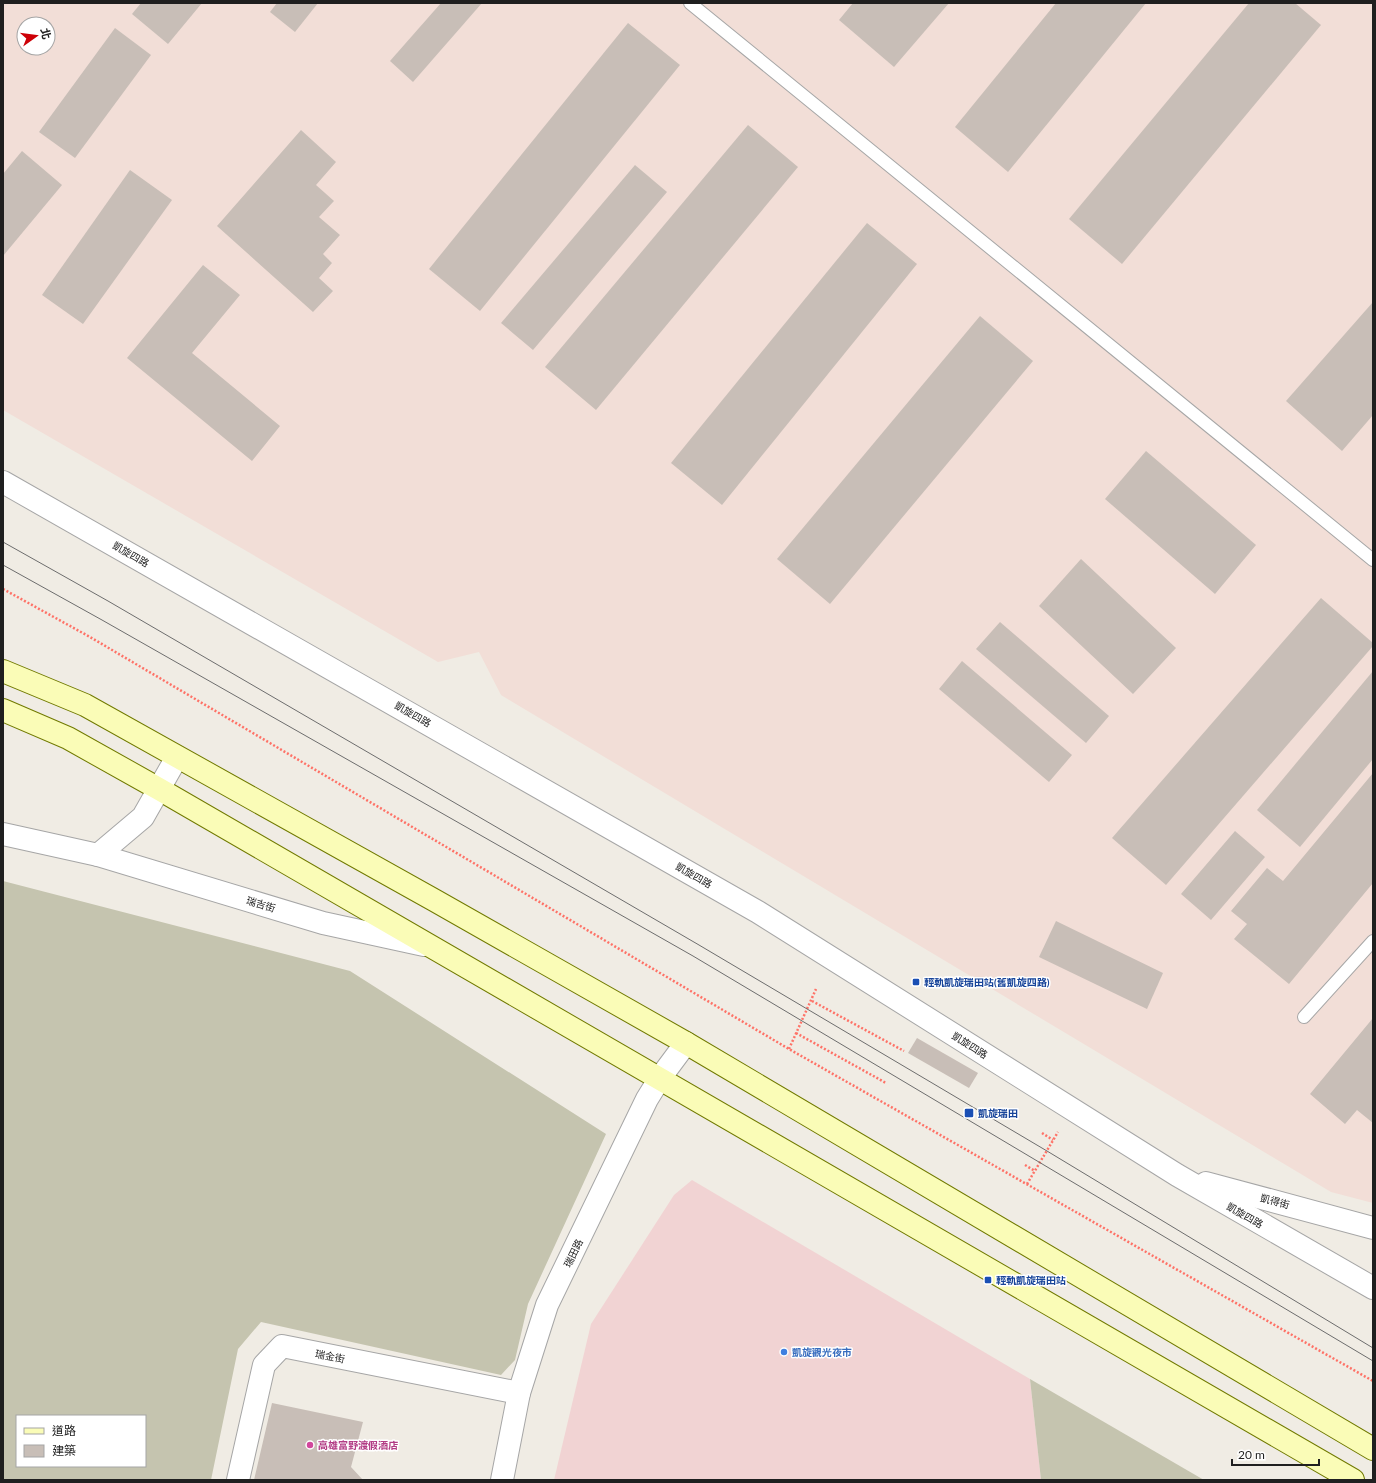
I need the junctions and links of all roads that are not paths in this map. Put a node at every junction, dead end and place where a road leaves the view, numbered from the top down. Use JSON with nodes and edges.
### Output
{"nodes":[{"id":1,"x":690,"y":3,"type":"edge"},
{"id":2,"x":3,"y":482,"type":"edge"},
{"id":3,"x":1373,"y":560,"type":"edge"},
{"id":4,"x":3,"y":671,"type":"edge"},
{"id":5,"x":3,"y":710,"type":"edge"},
{"id":6,"x":177,"y":757,"type":"junction"},
{"id":7,"x":159,"y":789,"type":"junction"},
{"id":8,"x":3,"y":834,"type":"edge"},
{"id":9,"x":98,"y":855,"type":"junction"},
{"id":10,"x":1373,"y":941,"type":"edge"},
{"id":11,"x":427,"y":945,"type":"junction"},
{"id":12,"x":1304,"y":1017,"type":"dead end"},
{"id":13,"x":686,"y":1043,"type":"junction"},
{"id":14,"x":660,"y":1078,"type":"junction"},
{"id":15,"x":1177,"y":1175,"type":"junction"},
{"id":16,"x":1373,"y":1228,"type":"edge"},
{"id":17,"x":1373,"y":1288,"type":"edge"},
{"id":18,"x":519,"y":1393,"type":"junction"},
{"id":19,"x":1373,"y":1449,"type":"edge"},
{"id":20,"x":238,"y":1480,"type":"edge"},
{"id":21,"x":502,"y":1480,"type":"edge"},
{"id":22,"x":1353,"y":1480,"type":"edge"}],
"edges":[{"from":1,"to":3,"type":"lane"},
{"from":2,"to":15,"type":"street","name":"凱旋四路"},
{"from":4,"to":6,"type":"street"},
{"from":5,"to":7,"type":"street"},
{"from":6,"to":7,"type":"street"},
{"from":6,"to":13,"type":"street"},
{"from":7,"to":9,"type":"street"},
{"from":7,"to":11,"type":"street"},
{"from":8,"to":9,"type":"street","name":"瑞吉街"},
{"from":9,"to":11,"type":"street","name":"瑞吉街"},
{"from":10,"to":12,"type":"lane"},
{"from":11,"to":14,"type":"street"},
{"from":13,"to":14,"type":"street","name":"瑞田路"},
{"from":13,"to":19,"type":"street"},
{"from":14,"to":18,"type":"street","name":"瑞田路"},
{"from":14,"to":22,"type":"street"},
{"from":15,"to":16,"type":"street","name":"凱得街"},
{"from":15,"to":17,"type":"street","name":"凱旋四路"},
{"from":18,"to":20,"type":"street","name":"瑞金街"},
{"from":18,"to":21,"type":"street","name":"瑞田路"}]}
